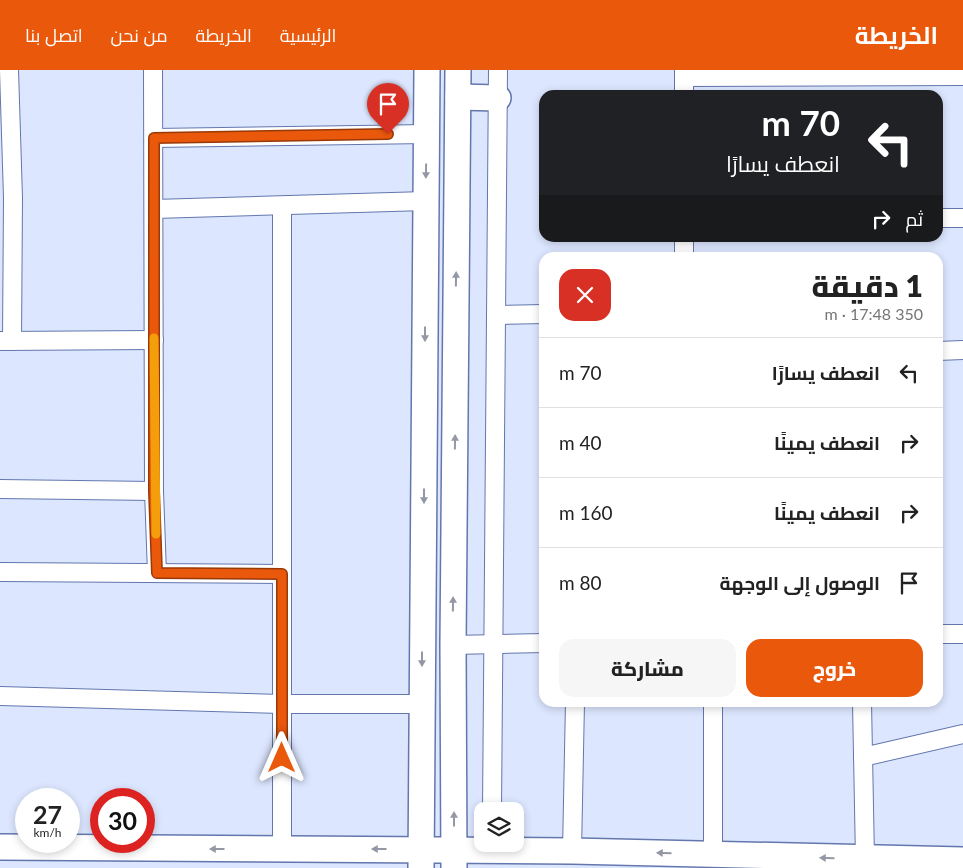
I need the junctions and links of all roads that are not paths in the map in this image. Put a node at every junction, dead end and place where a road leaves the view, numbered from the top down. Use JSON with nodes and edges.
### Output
{"nodes":[{"id":1,"x":9,"y":70,"type":"edge"},
{"id":2,"x":153,"y":70,"type":"edge"},
{"id":3,"x":427,"y":70,"type":"edge"},
{"id":4,"x":458,"y":70,"type":"edge"},
{"id":5,"x":498,"y":70,"type":"edge"},
{"id":6,"x":684,"y":73,"type":"edge"},
{"id":7,"x":834,"y":73,"type":"edge"},
{"id":8,"x":963,"y":76,"type":"edge"},
{"id":9,"x":684,"y":90,"type":"edge"},
{"id":10,"x":458,"y":97,"type":"junction"},
{"id":11,"x":498,"y":98,"type":"junction"},
{"id":12,"x":427,"y":134,"type":"junction"},
{"id":13,"x":154,"y":138,"type":"junction"},
{"id":14,"x":6,"y":197,"type":"edge"},
{"id":15,"x":426,"y":202,"type":"junction"},
{"id":16,"x":282,"y":207,"type":"junction"},
{"id":17,"x":154,"y":209,"type":"junction"},
{"id":18,"x":943,"y":218,"type":"edge"},
{"id":19,"x":963,"y":218,"type":"edge"},
{"id":20,"x":539,"y":314,"type":"edge"},
{"id":21,"x":496,"y":315,"type":"junction"},
{"id":22,"x":154,"y":340,"type":"junction"},
{"id":23,"x":6,"y":341,"type":"edge"},
{"id":24,"x":963,"y":350,"type":"edge"},
{"id":25,"x":943,"y":351,"type":"edge"},
{"id":26,"x":0,"y":489,"type":"edge"},
{"id":27,"x":154,"y":491,"type":"junction"},
{"id":28,"x":0,"y":572,"type":"edge"},
{"id":29,"x":157,"y":573,"type":"junction"},
{"id":30,"x":282,"y":574,"type":"junction"},
{"id":31,"x":943,"y":634,"type":"edge"},
{"id":32,"x":963,"y":634,"type":"edge"},
{"id":33,"x":539,"y":643,"type":"edge"},
{"id":34,"x":494,"y":644,"type":"junction"},
{"id":35,"x":452,"y":645,"type":"junction"},
{"id":36,"x":0,"y":696,"type":"edge"},
{"id":37,"x":282,"y":704,"type":"junction"},
{"id":38,"x":422,"y":704,"type":"junction"},
{"id":39,"x":575,"y":707,"type":"edge"},
{"id":40,"x":713,"y":707,"type":"edge"},
{"id":41,"x":862,"y":707,"type":"edge"},
{"id":42,"x":963,"y":734,"type":"edge"},
{"id":43,"x":863,"y":757,"type":"junction"},
{"id":44,"x":492,"y":802,"type":"edge"},
{"id":45,"x":0,"y":847,"type":"edge"},
{"id":46,"x":282,"y":849,"type":"junction"},
{"id":47,"x":524,"y":849,"type":"edge"},
{"id":48,"x":572,"y":851,"type":"junction"},
{"id":49,"x":476,"y":852,"type":"edge"},
{"id":50,"x":713,"y":855,"type":"junction"},
{"id":51,"x":32,"y":858,"type":"edge"},
{"id":52,"x":421,"y":859,"type":"edge"},
{"id":53,"x":454,"y":859,"type":"edge"},
{"id":54,"x":865,"y":859,"type":"junction"},
{"id":55,"x":963,"y":860,"type":"edge"},
{"id":56,"x":780,"y":862,"type":"edge"}],
"edges":[{"from":1,"to":14,"type":"street"},
{"from":2,"to":13,"type":"street"},
{"from":3,"to":12,"type":"main road"},
{"from":4,"to":10,"type":"main road"},
{"from":5,"to":11,"type":"street"},
{"from":6,"to":7,"type":"street"},
{"from":6,"to":9,"type":"street"},
{"from":7,"to":8,"type":"street"},
{"from":10,"to":11,"type":"main road"},
{"from":35,"to":10,"type":"main road","one_way":true},
{"from":11,"to":21,"type":"street"},
{"from":12,"to":13,"type":"street"},
{"from":12,"to":15,"type":"main road","one_way":true},
{"from":13,"to":17,"type":"street"},
{"from":14,"to":23,"type":"street"},
{"from":15,"to":16,"type":"street"},
{"from":15,"to":38,"type":"main road","one_way":true},
{"from":16,"to":17,"type":"street"},
{"from":16,"to":30,"type":"street"},
{"from":17,"to":22,"type":"street"},
{"from":18,"to":19,"type":"street"},
{"from":20,"to":21,"type":"street"},
{"from":21,"to":34,"type":"street"},
{"from":22,"to":23,"type":"street"},
{"from":22,"to":27,"type":"street"},
{"from":24,"to":25,"type":"street"},
{"from":26,"to":27,"type":"street"},
{"from":27,"to":29,"type":"street"},
{"from":28,"to":29,"type":"street"},
{"from":29,"to":30,"type":"street"},
{"from":30,"to":37,"type":"street"},
{"from":31,"to":32,"type":"street"},
{"from":33,"to":34,"type":"street"},
{"from":34,"to":35,"type":"street"},
{"from":34,"to":44,"type":"street"},
{"from":53,"to":35,"type":"main road","one_way":true},
{"from":36,"to":37,"type":"street"},
{"from":37,"to":38,"type":"street"},
{"from":37,"to":46,"type":"street"},
{"from":38,"to":52,"type":"main road"},
{"from":39,"to":48,"type":"street"},
{"from":40,"to":50,"type":"street"},
{"from":41,"to":43,"type":"street"},
{"from":42,"to":43,"type":"street"},
{"from":43,"to":54,"type":"street"},
{"from":45,"to":51,"type":"main road"},
{"from":46,"to":51,"type":"main road","one_way":true},
{"from":52,"to":46,"type":"main road","one_way":true},
{"from":47,"to":48,"type":"main road"},
{"from":50,"to":48,"type":"main road","one_way":true},
{"from":49,"to":53,"type":"main road"},
{"from":50,"to":56,"type":"main road"},
{"from":52,"to":53,"type":"main road"},
{"from":54,"to":55,"type":"main road"},
{"from":54,"to":56,"type":"main road","one_way":true}]}
